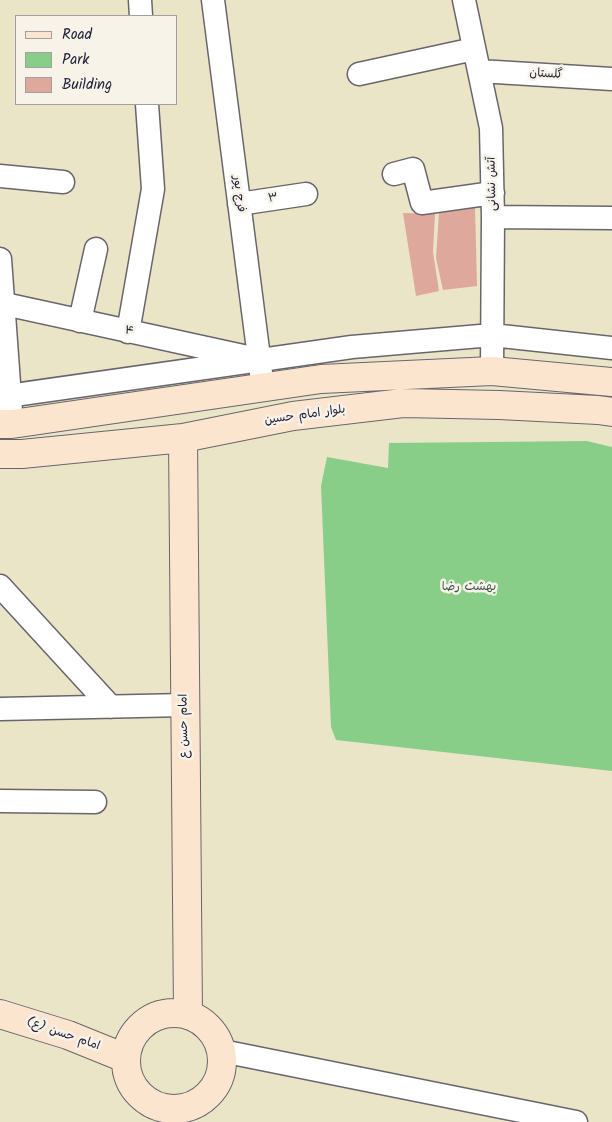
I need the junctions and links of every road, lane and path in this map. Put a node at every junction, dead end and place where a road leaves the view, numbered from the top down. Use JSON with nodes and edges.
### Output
{"nodes":[{"id":1,"x":140,"y":0,"type":"edge"},
{"id":2,"x":213,"y":0,"type":"edge"},
{"id":3,"x":464,"y":0,"type":"edge"},
{"id":4,"x":141,"y":15,"type":"edge"},
{"id":5,"x":474,"y":49,"type":"junction"},
{"id":6,"x":479,"y":71,"type":"junction"},
{"id":7,"x":359,"y":74,"type":"dead end"},
{"id":8,"x":612,"y":79,"type":"edge"},
{"id":9,"x":147,"y":105,"type":"edge"},
{"id":10,"x":394,"y":174,"type":"dead end"},
{"id":11,"x":0,"y":176,"type":"edge"},
{"id":12,"x":63,"y":182,"type":"dead end"},
{"id":13,"x":493,"y":193,"type":"junction"},
{"id":14,"x":306,"y":194,"type":"dead end"},
{"id":15,"x":239,"y":204,"type":"junction"},
{"id":16,"x":493,"y":217,"type":"junction"},
{"id":17,"x":612,"y":218,"type":"edge"},
{"id":18,"x":96,"y":249,"type":"dead end"},
{"id":19,"x":0,"y":260,"type":"edge"},
{"id":20,"x":2,"y":304,"type":"edge"},
{"id":21,"x":80,"y":321,"type":"junction"},
{"id":22,"x":128,"y":332,"type":"junction"},
{"id":23,"x":492,"y":335,"type":"junction"},
{"id":24,"x":612,"y":348,"type":"edge"},
{"id":25,"x":259,"y":359,"type":"junction"},
{"id":26,"x":492,"y":371,"type":"junction"},
{"id":27,"x":336,"y":378,"type":"junction"},
{"id":28,"x":612,"y":382,"type":"edge"},
{"id":29,"x":263,"y":388,"type":"junction"},
{"id":30,"x":5,"y":397,"type":"edge"},
{"id":31,"x":341,"y":411,"type":"junction"},
{"id":32,"x":612,"y":412,"type":"edge"},
{"id":33,"x":6,"y":424,"type":"edge"},
{"id":34,"x":183,"y":438,"type":"junction"},
{"id":35,"x":0,"y":454,"type":"edge"},
{"id":36,"x":0,"y":586,"type":"edge"},
{"id":37,"x":185,"y":705,"type":"junction"},
{"id":38,"x":111,"y":706,"type":"junction"},
{"id":39,"x":0,"y":709,"type":"edge"},
{"id":40,"x":0,"y":801,"type":"edge"},
{"id":41,"x":95,"y":802,"type":"dead end"},
{"id":42,"x":0,"y":1014,"type":"edge"},
{"id":43,"x":188,"y":1014,"type":"junction"},
{"id":44,"x":222,"y":1051,"type":"junction"},
{"id":45,"x":124,"y":1058,"type":"junction"},
{"id":46,"x":155,"y":1115,"type":"edge"},
{"id":47,"x":576,"y":1122,"type":"edge"}],
"edges":[{"from":1,"to":4,"type":"street"},
{"from":2,"to":15,"type":"street","name":"فرج پور"},
{"from":3,"to":5,"type":"street","name":"آتش نشانی"},
{"from":5,"to":6,"type":"street","name":"آتش نشانی"},
{"from":5,"to":7,"type":"street"},
{"from":6,"to":8,"type":"street","name":"گلستان"},
{"from":6,"to":13,"type":"street","name":"آتش نشانی"},
{"from":9,"to":22,"type":"street"},
{"from":10,"to":13,"type":"street"},
{"from":11,"to":12,"type":"street"},
{"from":13,"to":16,"type":"street","name":"آتش نشانی"},
{"from":14,"to":15,"type":"street","name":"۳"},
{"from":15,"to":25,"type":"street","name":"فرج پور"},
{"from":16,"to":17,"type":"street"},
{"from":16,"to":23,"type":"street","name":"آتش نشانی"},
{"from":18,"to":21,"type":"street"},
{"from":19,"to":20,"type":"street"},
{"from":20,"to":21,"type":"street","name":"۴"},
{"from":20,"to":30,"type":"street"},
{"from":21,"to":22,"type":"street","name":"۴"},
{"from":22,"to":25,"type":"street","name":"۴"},
{"from":23,"to":24,"type":"street"},
{"from":23,"to":25,"type":"street"},
{"from":23,"to":26,"type":"street","name":"آتش نشانی"},
{"from":25,"to":29,"type":"street","name":"فرج پور"},
{"from":25,"to":30,"type":"street"},
{"from":26,"to":27,"type":"street"},
{"from":26,"to":28,"type":"street"},
{"from":27,"to":29,"type":"street"},
{"from":27,"to":31,"type":"street"},
{"from":29,"to":33,"type":"street"},
{"from":30,"to":33,"type":"street"},
{"from":31,"to":32,"type":"street","name":"بلوار امام حسین"},
{"from":31,"to":34,"type":"street","name":"بلوار امام حسین"},
{"from":34,"to":35,"type":"street","name":"بلوار امام حسین"},
{"from":34,"to":37,"type":"street","name":"امام حسن ع"},
{"from":36,"to":38,"type":"street"},
{"from":37,"to":38,"type":"street"},
{"from":37,"to":43,"type":"street","name":"امام حسن ع"},
{"from":38,"to":39,"type":"street"},
{"from":40,"to":41,"type":"street"},
{"from":42,"to":45,"type":"street","name":"امام حسن (ع)"},
{"from":43,"to":44,"type":"street"},
{"from":43,"to":45,"type":"street"},
{"from":44,"to":46,"type":"street"},
{"from":44,"to":47,"type":"street"},
{"from":45,"to":46,"type":"street"}]}
